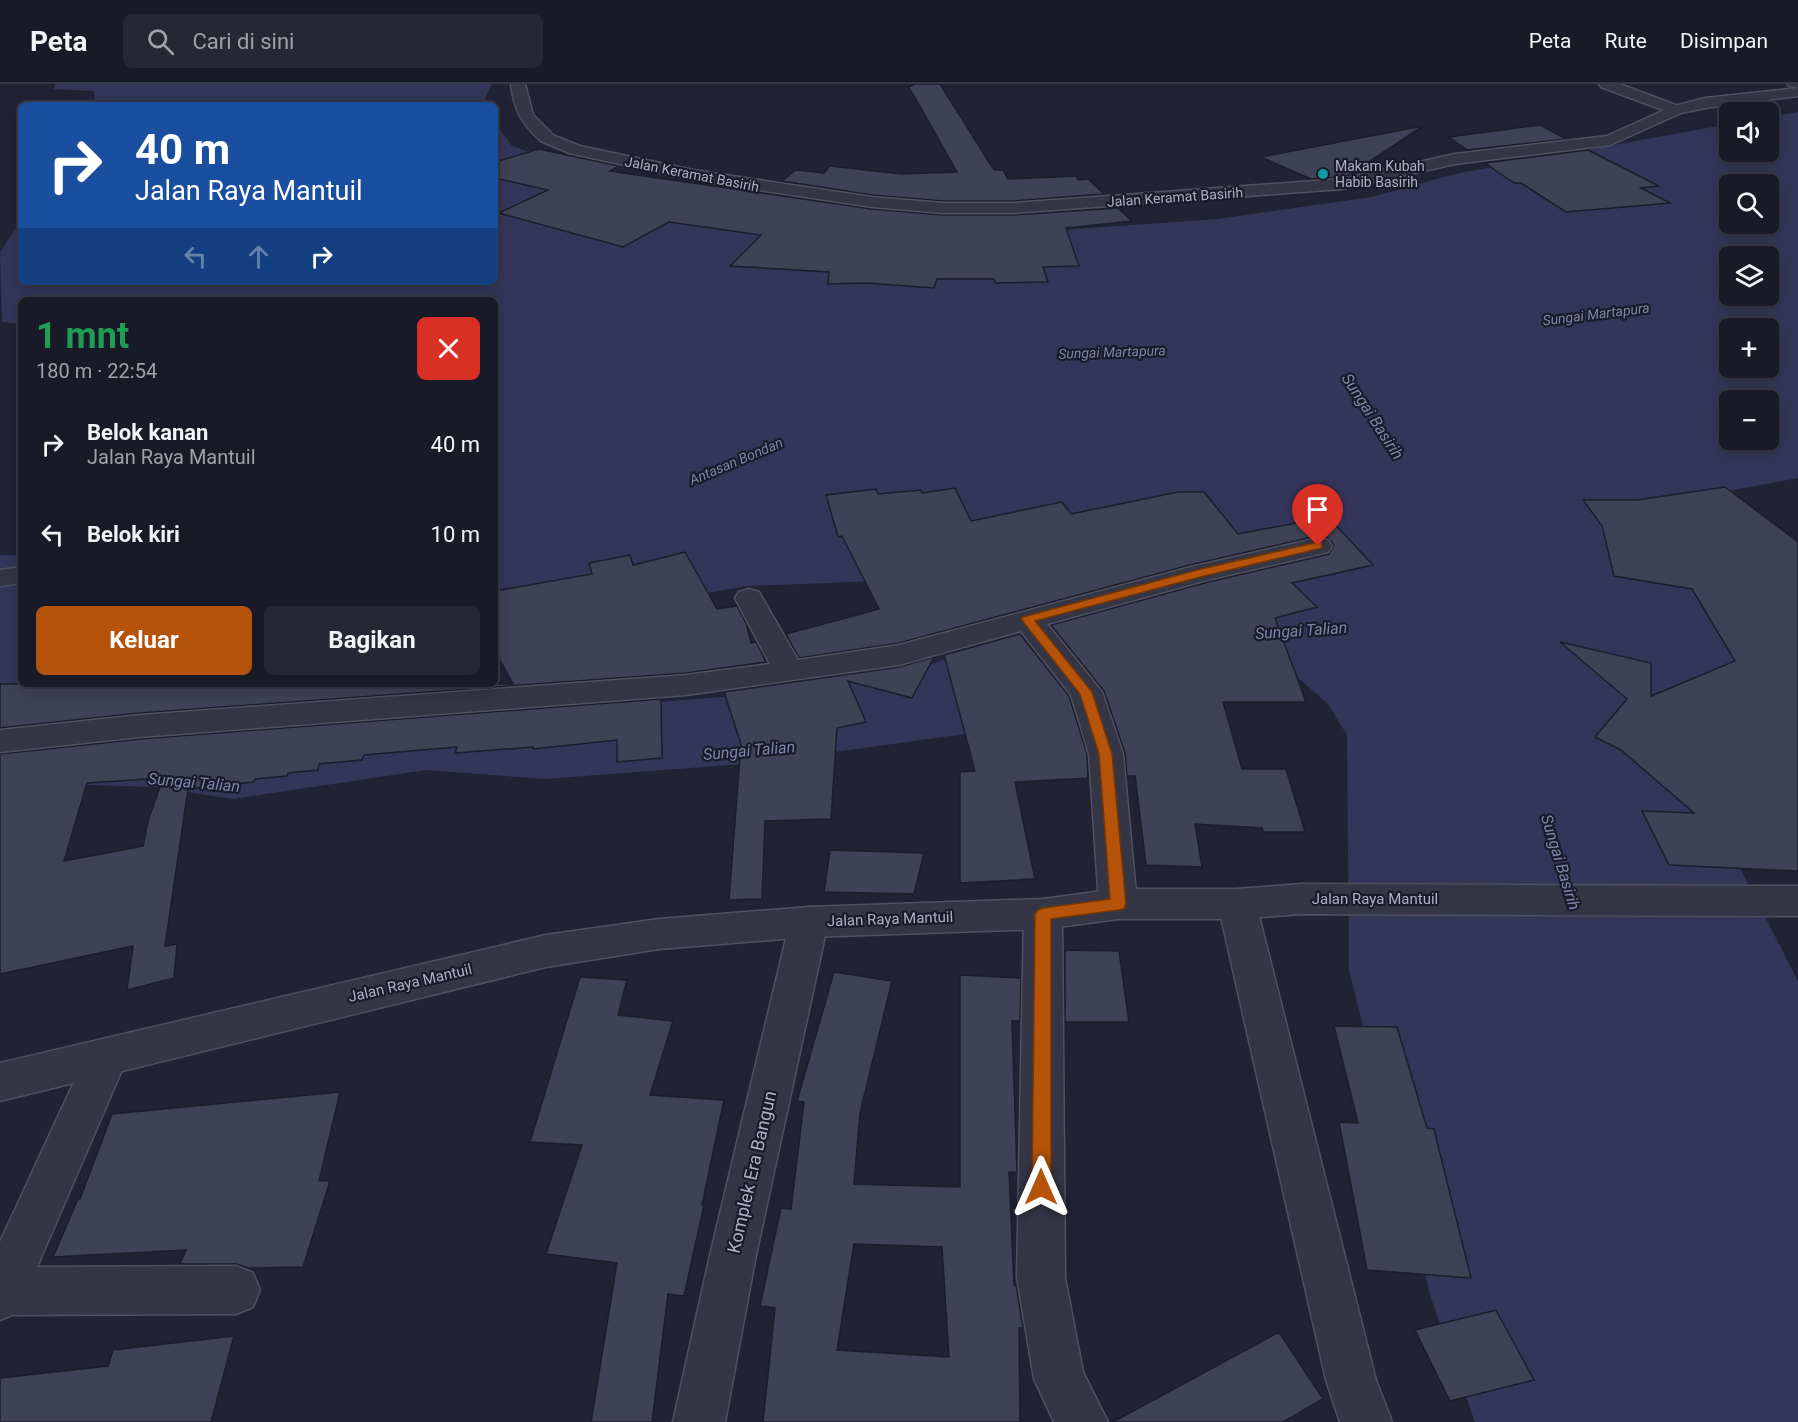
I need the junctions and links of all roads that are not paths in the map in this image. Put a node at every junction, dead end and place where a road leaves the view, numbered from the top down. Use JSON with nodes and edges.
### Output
{"nodes":[{"id":1,"x":518,"y":84,"type":"edge"},
{"id":2,"x":1606,"y":84,"type":"edge"},
{"id":3,"x":1646,"y":84,"type":"edge"},
{"id":4,"x":1791,"y":84,"type":"edge"},
{"id":5,"x":1798,"y":86,"type":"edge"},
{"id":6,"x":1798,"y":92,"type":"edge"},
{"id":7,"x":1703,"y":103,"type":"junction"},
{"id":8,"x":1676,"y":110,"type":"junction"},
{"id":9,"x":1318,"y":546,"type":"dead end"},
{"id":10,"x":18,"y":575,"type":"edge"},
{"id":11,"x":0,"y":578,"type":"edge"},
{"id":12,"x":749,"y":598,"type":"dead end"},
{"id":13,"x":1027,"y":619,"type":"junction"},
{"id":14,"x":789,"y":672,"type":"junction"},
{"id":15,"x":0,"y":741,"type":"edge"},
{"id":16,"x":1797,"y":901,"type":"edge"},
{"id":17,"x":1118,"y":904,"type":"junction"},
{"id":18,"x":1237,"y":904,"type":"junction"},
{"id":19,"x":1043,"y":914,"type":"junction"},
{"id":20,"x":809,"y":922,"type":"junction"},
{"id":21,"x":107,"y":1056,"type":"junction"},
{"id":22,"x":0,"y":1082,"type":"edge"},
{"id":23,"x":236,"y":1290,"type":"dead end"},
{"id":24,"x":1,"y":1293,"type":"edge"},
{"id":25,"x":699,"y":1422,"type":"edge"},
{"id":26,"x":1082,"y":1422,"type":"edge"},
{"id":27,"x":1366,"y":1422,"type":"edge"}],
"edges":[{"from":1,"to":8,"type":"street","name":"Jalan Keramat Basirih"},
{"from":2,"to":8,"type":"street"},
{"from":3,"to":7,"type":"street"},
{"from":4,"to":5,"type":"lane"},
{"from":6,"to":7,"type":"street","name":"Jalan Keramat Basirih"},
{"from":7,"to":8,"type":"street","name":"Jalan Keramat Basirih"},
{"from":9,"to":13,"type":"street"},
{"from":10,"to":11,"type":"street"},
{"from":12,"to":14,"type":"street"},
{"from":13,"to":14,"type":"street"},
{"from":13,"to":17,"type":"street"},
{"from":14,"to":15,"type":"street"},
{"from":16,"to":18,"type":"street","name":"Jalan Raya Mantuil"},
{"from":17,"to":18,"type":"street","name":"Jalan Raya Mantuil"},
{"from":17,"to":19,"type":"street","name":"Jalan Raya Mantuil"},
{"from":18,"to":27,"type":"street"},
{"from":19,"to":20,"type":"street","name":"Jalan Raya Mantuil"},
{"from":19,"to":26,"type":"street"},
{"from":20,"to":21,"type":"street","name":"Jalan Raya Mantuil"},
{"from":20,"to":25,"type":"street","name":"Komplek Era Bangun"},
{"from":21,"to":22,"type":"street","name":"Jalan Raya Mantuil"},
{"from":21,"to":24,"type":"street"},
{"from":23,"to":24,"type":"street"}]}
